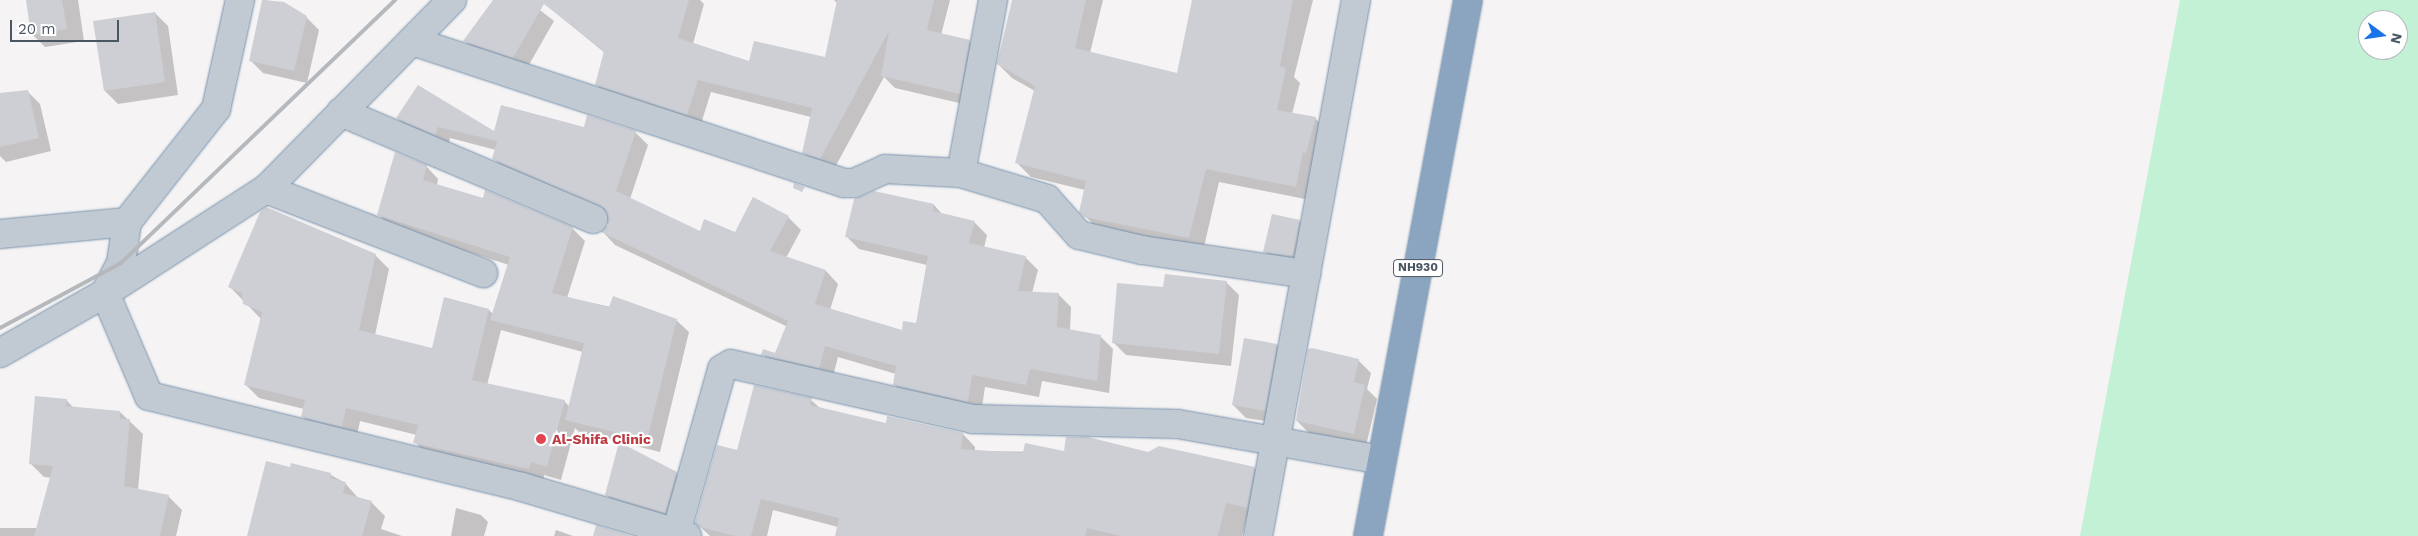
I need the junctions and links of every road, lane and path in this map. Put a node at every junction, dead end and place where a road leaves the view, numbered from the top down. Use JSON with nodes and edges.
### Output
{"nodes":[{"id":1,"x":240,"y":0,"type":"edge"},
{"id":2,"x":452,"y":0,"type":"edge"},
{"id":3,"x":993,"y":0,"type":"edge"},
{"id":4,"x":1356,"y":0,"type":"edge"},
{"id":5,"x":1468,"y":0,"type":"edge"},
{"id":6,"x":412,"y":41,"type":"junction"},
{"id":7,"x":341,"y":112,"type":"junction"},
{"id":8,"x":961,"y":173,"type":"junction"},
{"id":9,"x":266,"y":190,"type":"junction"},
{"id":10,"x":592,"y":219,"type":"dead end"},
{"id":11,"x":127,"y":222,"type":"junction"},
{"id":12,"x":0,"y":234,"type":"edge"},
{"id":13,"x":483,"y":273,"type":"dead end"},
{"id":14,"x":1306,"y":274,"type":"junction"},
{"id":15,"x":105,"y":293,"type":"junction"},
{"id":16,"x":0,"y":353,"type":"edge"},
{"id":17,"x":1276,"y":440,"type":"junction"},
{"id":18,"x":1382,"y":460,"type":"junction"},
{"id":19,"x":682,"y":534,"type":"edge"},
{"id":20,"x":1258,"y":536,"type":"edge"},
{"id":21,"x":1368,"y":536,"type":"edge"}],
"edges":[{"from":1,"to":11,"type":"street"},
{"from":2,"to":6,"type":"street"},
{"from":3,"to":8,"type":"street"},
{"from":4,"to":14,"type":"street"},
{"from":5,"to":18,"type":"highway","number":"NH930"},
{"from":6,"to":7,"type":"street"},
{"from":6,"to":8,"type":"street"},
{"from":7,"to":9,"type":"street"},
{"from":7,"to":10,"type":"street"},
{"from":8,"to":14,"type":"street"},
{"from":9,"to":13,"type":"street"},
{"from":9,"to":15,"type":"street"},
{"from":11,"to":12,"type":"street"},
{"from":11,"to":15,"type":"street"},
{"from":14,"to":17,"type":"street"},
{"from":15,"to":16,"type":"street"},
{"from":15,"to":19,"type":"street"},
{"from":17,"to":18,"type":"street"},
{"from":17,"to":19,"type":"street"},
{"from":17,"to":20,"type":"street"},
{"from":18,"to":21,"type":"highway","number":"NH930"}]}
